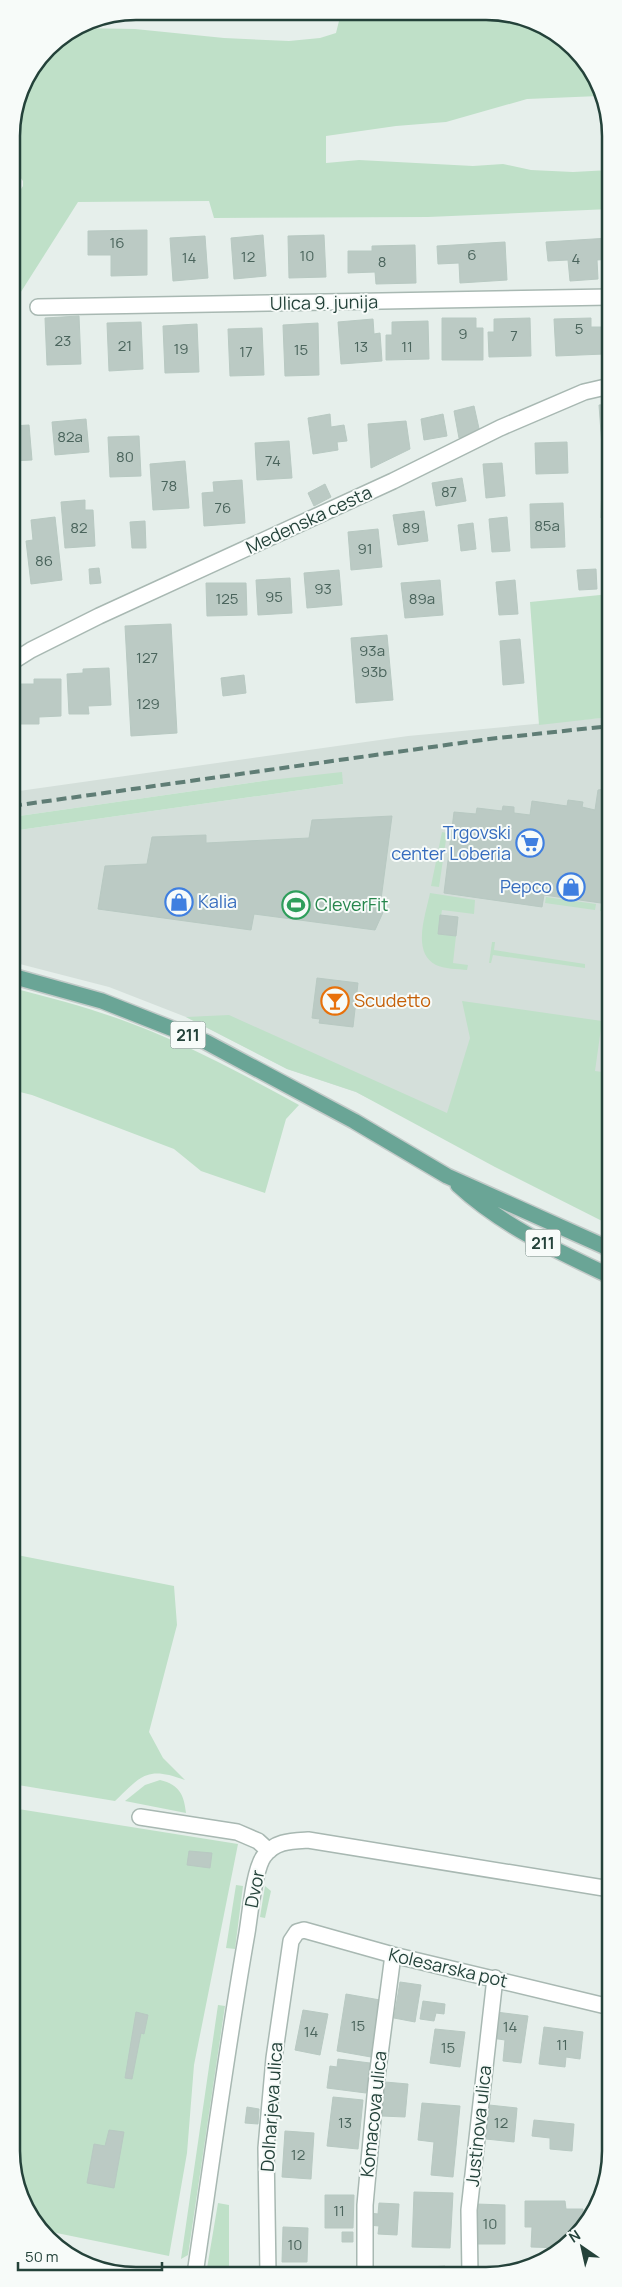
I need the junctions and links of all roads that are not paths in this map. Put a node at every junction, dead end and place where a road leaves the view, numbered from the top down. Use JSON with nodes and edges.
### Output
{"nodes":[{"id":1,"x":602,"y":296,"type":"edge"},
{"id":2,"x":38,"y":306,"type":"dead end"},
{"id":3,"x":602,"y":388,"type":"edge"},
{"id":4,"x":20,"y":657,"type":"edge"},
{"id":5,"x":20,"y":978,"type":"edge"},
{"id":6,"x":447,"y":1176,"type":"junction"},
{"id":7,"x":602,"y":1245,"type":"edge"},
{"id":8,"x":602,"y":1272,"type":"edge"},
{"id":9,"x":140,"y":1818,"type":"dead end"},
{"id":10,"x":269,"y":1851,"type":"junction"},
{"id":11,"x":602,"y":1888,"type":"edge"},
{"id":12,"x":291,"y":1941,"type":"joint"},
{"id":13,"x":393,"y":1955,"type":"junction"},
{"id":14,"x":495,"y":1978,"type":"junction"},
{"id":15,"x":602,"y":2005,"type":"edge"},
{"id":16,"x":196,"y":2267,"type":"edge"},
{"id":17,"x":268,"y":2267,"type":"edge"},
{"id":18,"x":365,"y":2267,"type":"edge"},
{"id":19,"x":470,"y":2267,"type":"edge"}],
"edges":[{"from":1,"to":2,"type":"street","name":"Ulica 9. junija"},
{"from":3,"to":4,"type":"street","name":"Medenska cesta"},
{"from":5,"to":6,"type":"main road","number":"211"},
{"from":6,"to":7,"type":"main road","number":"211"},
{"from":6,"to":8,"type":"main road","number":"211"},
{"from":9,"to":10,"type":"street"},
{"from":10,"to":11,"type":"street","name":"Dvor"},
{"from":10,"to":16,"type":"street","name":"Dvor"},
{"from":12,"to":13,"type":"street","name":"Kolesarska pot"},
{"from":12,"to":17,"type":"street","name":"Dolharjeva ulica"},
{"from":13,"to":14,"type":"street","name":"Kolesarska pot"},
{"from":13,"to":18,"type":"street","name":"Komacova ulica"},
{"from":14,"to":15,"type":"street","name":"Kolesarska pot"},
{"from":14,"to":19,"type":"street","name":"Justinova ulica"}]}
